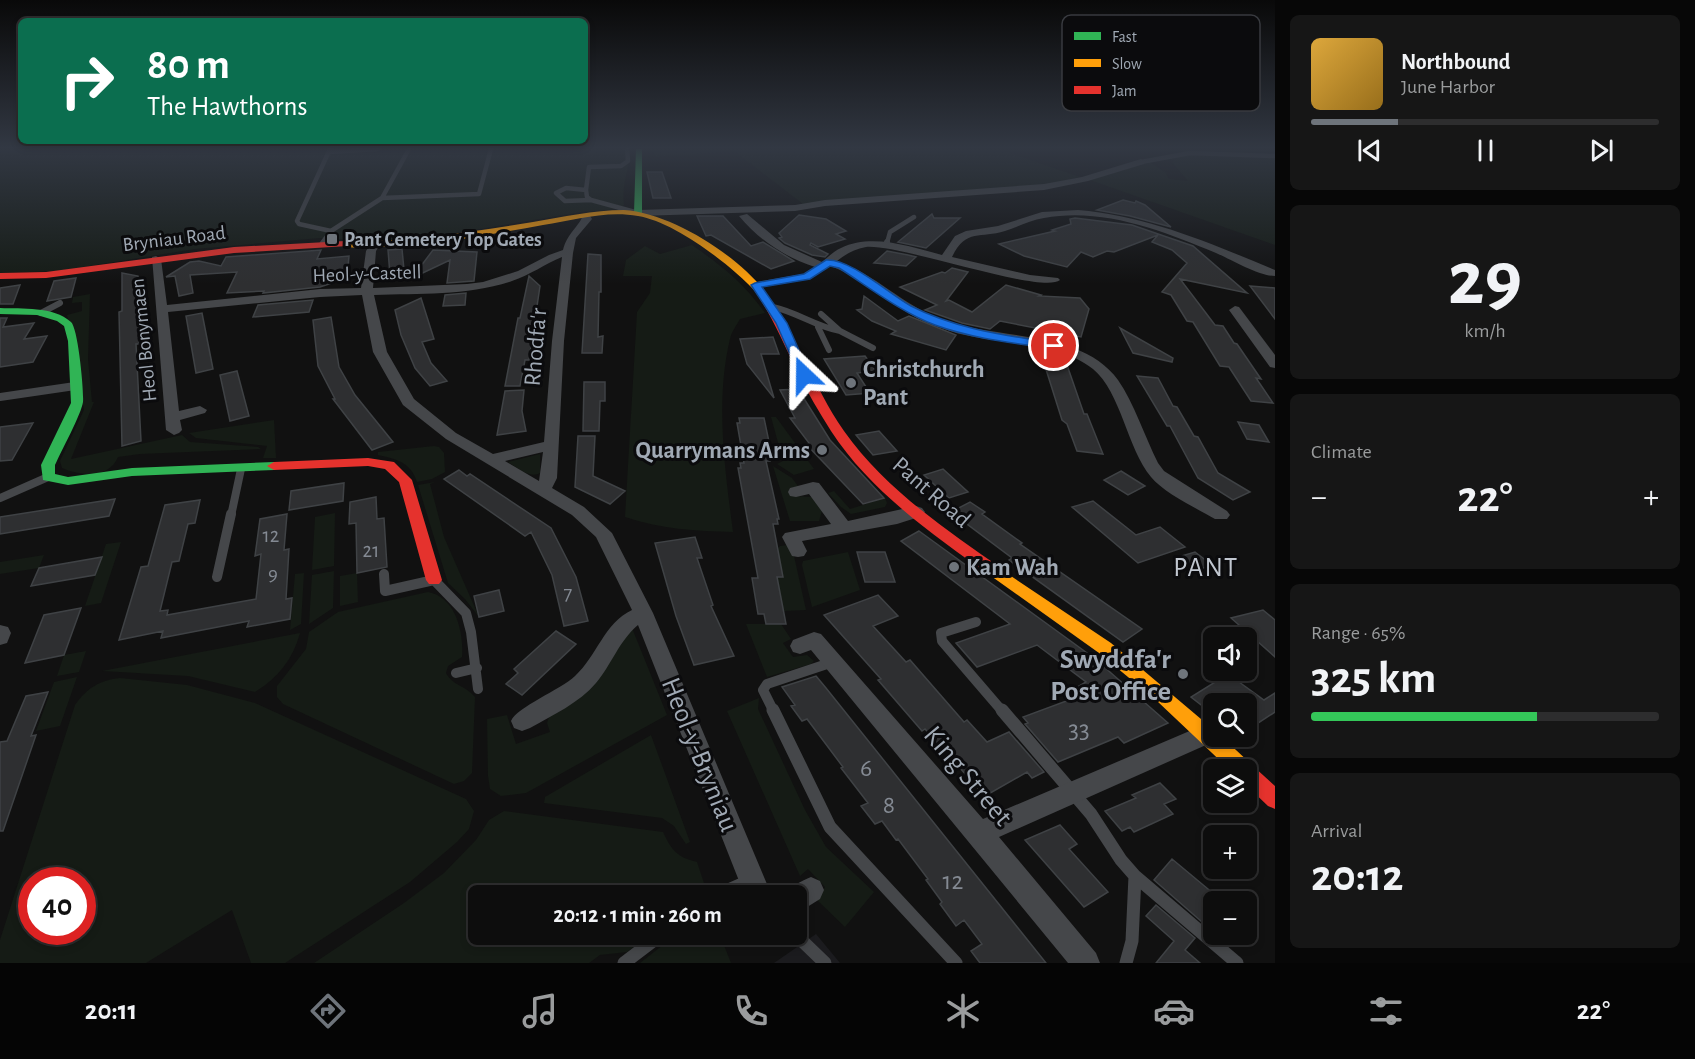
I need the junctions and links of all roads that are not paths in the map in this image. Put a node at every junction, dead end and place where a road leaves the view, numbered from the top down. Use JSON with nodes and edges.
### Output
{"nodes":[{"id":1,"x":309,"y":194,"type":"edge"},
{"id":2,"x":384,"y":194,"type":"edge"},
{"id":3,"x":479,"y":194,"type":"edge"},
{"id":4,"x":557,"y":194,"type":"edge"},
{"id":5,"x":587,"y":194,"type":"edge"},
{"id":6,"x":637,"y":194,"type":"edge"},
{"id":7,"x":949,"y":194,"type":"edge"},
{"id":8,"x":382,"y":198,"type":"junction"},
{"id":9,"x":591,"y":200,"type":"junction"},
{"id":10,"x":638,"y":213,"type":"junction"},
{"id":11,"x":585,"y":216,"type":"junction"},
{"id":12,"x":914,"y":217,"type":"dead end"},
{"id":13,"x":731,"y":222,"type":"dead end"},
{"id":14,"x":331,"y":231,"type":"junction"},
{"id":15,"x":322,"y":243,"type":"junction"},
{"id":16,"x":375,"y":245,"type":"junction"},
{"id":17,"x":886,"y":245,"type":"junction"},
{"id":18,"x":568,"y":253,"type":"junction"},
{"id":19,"x":156,"y":259,"type":"junction"},
{"id":20,"x":945,"y":259,"type":"junction"},
{"id":21,"x":827,"y":264,"type":"junction"},
{"id":22,"x":1273,"y":273,"type":"dead end"},
{"id":23,"x":0,"y":276,"type":"edge"},
{"id":24,"x":1054,"y":280,"type":"dead end"},
{"id":25,"x":755,"y":285,"type":"junction"},
{"id":26,"x":367,"y":291,"type":"junction"},
{"id":27,"x":60,"y":303,"type":"dead end"},
{"id":28,"x":772,"y":307,"type":"junction"},
{"id":29,"x":161,"y":309,"type":"junction"},
{"id":30,"x":1235,"y":310,"type":"dead end"},
{"id":31,"x":0,"y":311,"type":"edge"},
{"id":32,"x":41,"y":313,"type":"junction"},
{"id":33,"x":821,"y":315,"type":"dead end"},
{"id":34,"x":818,"y":327,"type":"junction"},
{"id":35,"x":840,"y":331,"type":"junction"},
{"id":36,"x":873,"y":348,"type":"dead end"},
{"id":37,"x":829,"y":350,"type":"dead end"},
{"id":38,"x":1275,"y":364,"type":"edge"},
{"id":39,"x":75,"y":386,"type":"junction"},
{"id":40,"x":0,"y":397,"type":"edge"},
{"id":41,"x":200,"y":410,"type":"dead end"},
{"id":42,"x":549,"y":446,"type":"junction"},
{"id":43,"x":491,"y":459,"type":"junction"},
{"id":44,"x":241,"y":469,"type":"junction"},
{"id":45,"x":48,"y":477,"type":"junction"},
{"id":46,"x":543,"y":489,"type":"junction"},
{"id":47,"x":796,"y":492,"type":"dead end"},
{"id":48,"x":0,"y":498,"type":"edge"},
{"id":49,"x":1196,"y":500,"type":"junction"},
{"id":50,"x":1181,"y":509,"type":"dead end"},
{"id":51,"x":916,"y":512,"type":"junction"},
{"id":52,"x":1221,"y":515,"type":"dead end"},
{"id":53,"x":842,"y":526,"type":"junction"},
{"id":54,"x":798,"y":551,"type":"dead end"},
{"id":55,"x":384,"y":574,"type":"dead end"},
{"id":56,"x":217,"y":577,"type":"dead end"},
{"id":57,"x":434,"y":580,"type":"junction"},
{"id":58,"x":643,"y":613,"type":"junction"},
{"id":59,"x":976,"y":622,"type":"dead end"},
{"id":60,"x":800,"y":646,"type":"dead end"},
{"id":61,"x":833,"y":662,"type":"junction"},
{"id":62,"x":477,"y":668,"type":"junction"},
{"id":63,"x":456,"y":673,"type":"dead end"},
{"id":64,"x":478,"y":689,"type":"dead end"},
{"id":65,"x":522,"y":721,"type":"dead end"},
{"id":66,"x":1203,"y":731,"type":"edge"},
{"id":67,"x":1203,"y":736,"type":"edge"},
{"id":68,"x":1220,"y":747,"type":"edge"},
{"id":69,"x":1233,"y":759,"type":"edge"},
{"id":70,"x":1257,"y":782,"type":"edge"},
{"id":71,"x":1072,"y":793,"type":"junction"},
{"id":72,"x":1275,"y":799,"type":"edge"},
{"id":73,"x":981,"y":835,"type":"junction"},
{"id":74,"x":1135,"y":876,"type":"junction"},
{"id":75,"x":755,"y":885,"type":"edge"},
{"id":76,"x":648,"y":945,"type":"edge"},
{"id":77,"x":806,"y":945,"type":"edge"},
{"id":78,"x":624,"y":963,"type":"edge"},
{"id":79,"x":825,"y":963,"type":"edge"},
{"id":80,"x":956,"y":963,"type":"edge"},
{"id":81,"x":1086,"y":963,"type":"edge"},
{"id":82,"x":1126,"y":963,"type":"edge"},
{"id":83,"x":1237,"y":963,"type":"edge"}],
"edges":[{"from":1,"to":14,"type":"lane"},
{"from":2,"to":8,"type":"lane"},
{"from":3,"to":8,"type":"lane"},
{"from":4,"to":9,"type":"lane"},
{"from":5,"to":9,"type":"lane"},
{"from":6,"to":10,"type":"street"},
{"from":7,"to":10,"type":"street"},
{"from":8,"to":14,"type":"lane"},
{"from":9,"to":10,"type":"lane"},
{"from":10,"to":11,"type":"street","name":"Bryniau Road"},
{"from":10,"to":25,"type":"street","name":"Pant Road"},
{"from":11,"to":16,"type":"street","name":"Bryniau Road"},
{"from":11,"to":18,"type":"street","name":"Rhodfa'r"},
{"from":12,"to":17,"type":"lane"},
{"from":13,"to":21,"type":"street"},
{"from":14,"to":15,"type":"lane"},
{"from":15,"to":16,"type":"street","name":"Bryniau Road"},
{"from":15,"to":19,"type":"street","name":"Bryniau Road"},
{"from":16,"to":26,"type":"street","name":"Heol-y-Bryniau"},
{"from":17,"to":20,"type":"street"},
{"from":17,"to":21,"type":"street"},
{"from":18,"to":26,"type":"street","name":"Heol-y-Castell"},
{"from":18,"to":42,"type":"street","name":"Rhodfa'r"},
{"from":19,"to":23,"type":"street","name":"Bryniau Road"},
{"from":19,"to":29,"type":"street","name":"Heol Bonymaen"},
{"from":20,"to":22,"type":"street"},
{"from":20,"to":24,"type":"street"},
{"from":21,"to":25,"type":"street"},
{"from":21,"to":49,"type":"street"},
{"from":25,"to":28,"type":"street","name":"Pant Road"},
{"from":26,"to":29,"type":"street","name":"Heol-y-Castell"},
{"from":26,"to":43,"type":"street","name":"Heol-y-Bryniau"},
{"from":27,"to":32,"type":"lane"},
{"from":28,"to":34,"type":"lane"},
{"from":28,"to":51,"type":"street","name":"Pant Road"},
{"from":29,"to":41,"type":"street","name":"Heol Bonymaen"},
{"from":30,"to":38,"type":"street"},
{"from":31,"to":32,"type":"street"},
{"from":32,"to":39,"type":"street"},
{"from":33,"to":35,"type":"lane"},
{"from":34,"to":35,"type":"lane"},
{"from":34,"to":37,"type":"lane"},
{"from":35,"to":36,"type":"lane"},
{"from":39,"to":40,"type":"lane"},
{"from":39,"to":45,"type":"street"},
{"from":42,"to":43,"type":"street"},
{"from":42,"to":46,"type":"street","name":"Rhodfa'r"},
{"from":43,"to":46,"type":"street","name":"Heol-y-Bryniau"},
{"from":44,"to":45,"type":"street"},
{"from":44,"to":56,"type":"lane"},
{"from":44,"to":57,"type":"street"},
{"from":45,"to":48,"type":"lane"},
{"from":46,"to":58,"type":"street","name":"Heol-y-Bryniau"},
{"from":47,"to":53,"type":"street"},
{"from":49,"to":50,"type":"street"},
{"from":49,"to":52,"type":"street"},
{"from":51,"to":53,"type":"street"},
{"from":51,"to":66,"type":"street","name":"Pant Road"},
{"from":53,"to":54,"type":"street"},
{"from":55,"to":57,"type":"lane"},
{"from":57,"to":62,"type":"lane"},
{"from":58,"to":65,"type":"street"},
{"from":58,"to":75,"type":"street","name":"Heol-y-Bryniau"},
{"from":59,"to":71,"type":"lane"},
{"from":60,"to":61,"type":"street","name":"King Street"},
{"from":61,"to":73,"type":"street","name":"King Street"},
{"from":61,"to":80,"type":"lane"},
{"from":62,"to":63,"type":"lane"},
{"from":62,"to":64,"type":"lane"},
{"from":67,"to":71,"type":"street"},
{"from":68,"to":69,"type":"street","name":"Pant Road"},
{"from":70,"to":72,"type":"street","name":"Pant Road"},
{"from":71,"to":73,"type":"street"},
{"from":71,"to":74,"type":"lane"},
{"from":73,"to":81,"type":"street","name":"King Street"},
{"from":74,"to":82,"type":"lane"},
{"from":74,"to":83,"type":"lane"},
{"from":76,"to":78,"type":"lane"},
{"from":77,"to":79,"type":"lane"}]}
